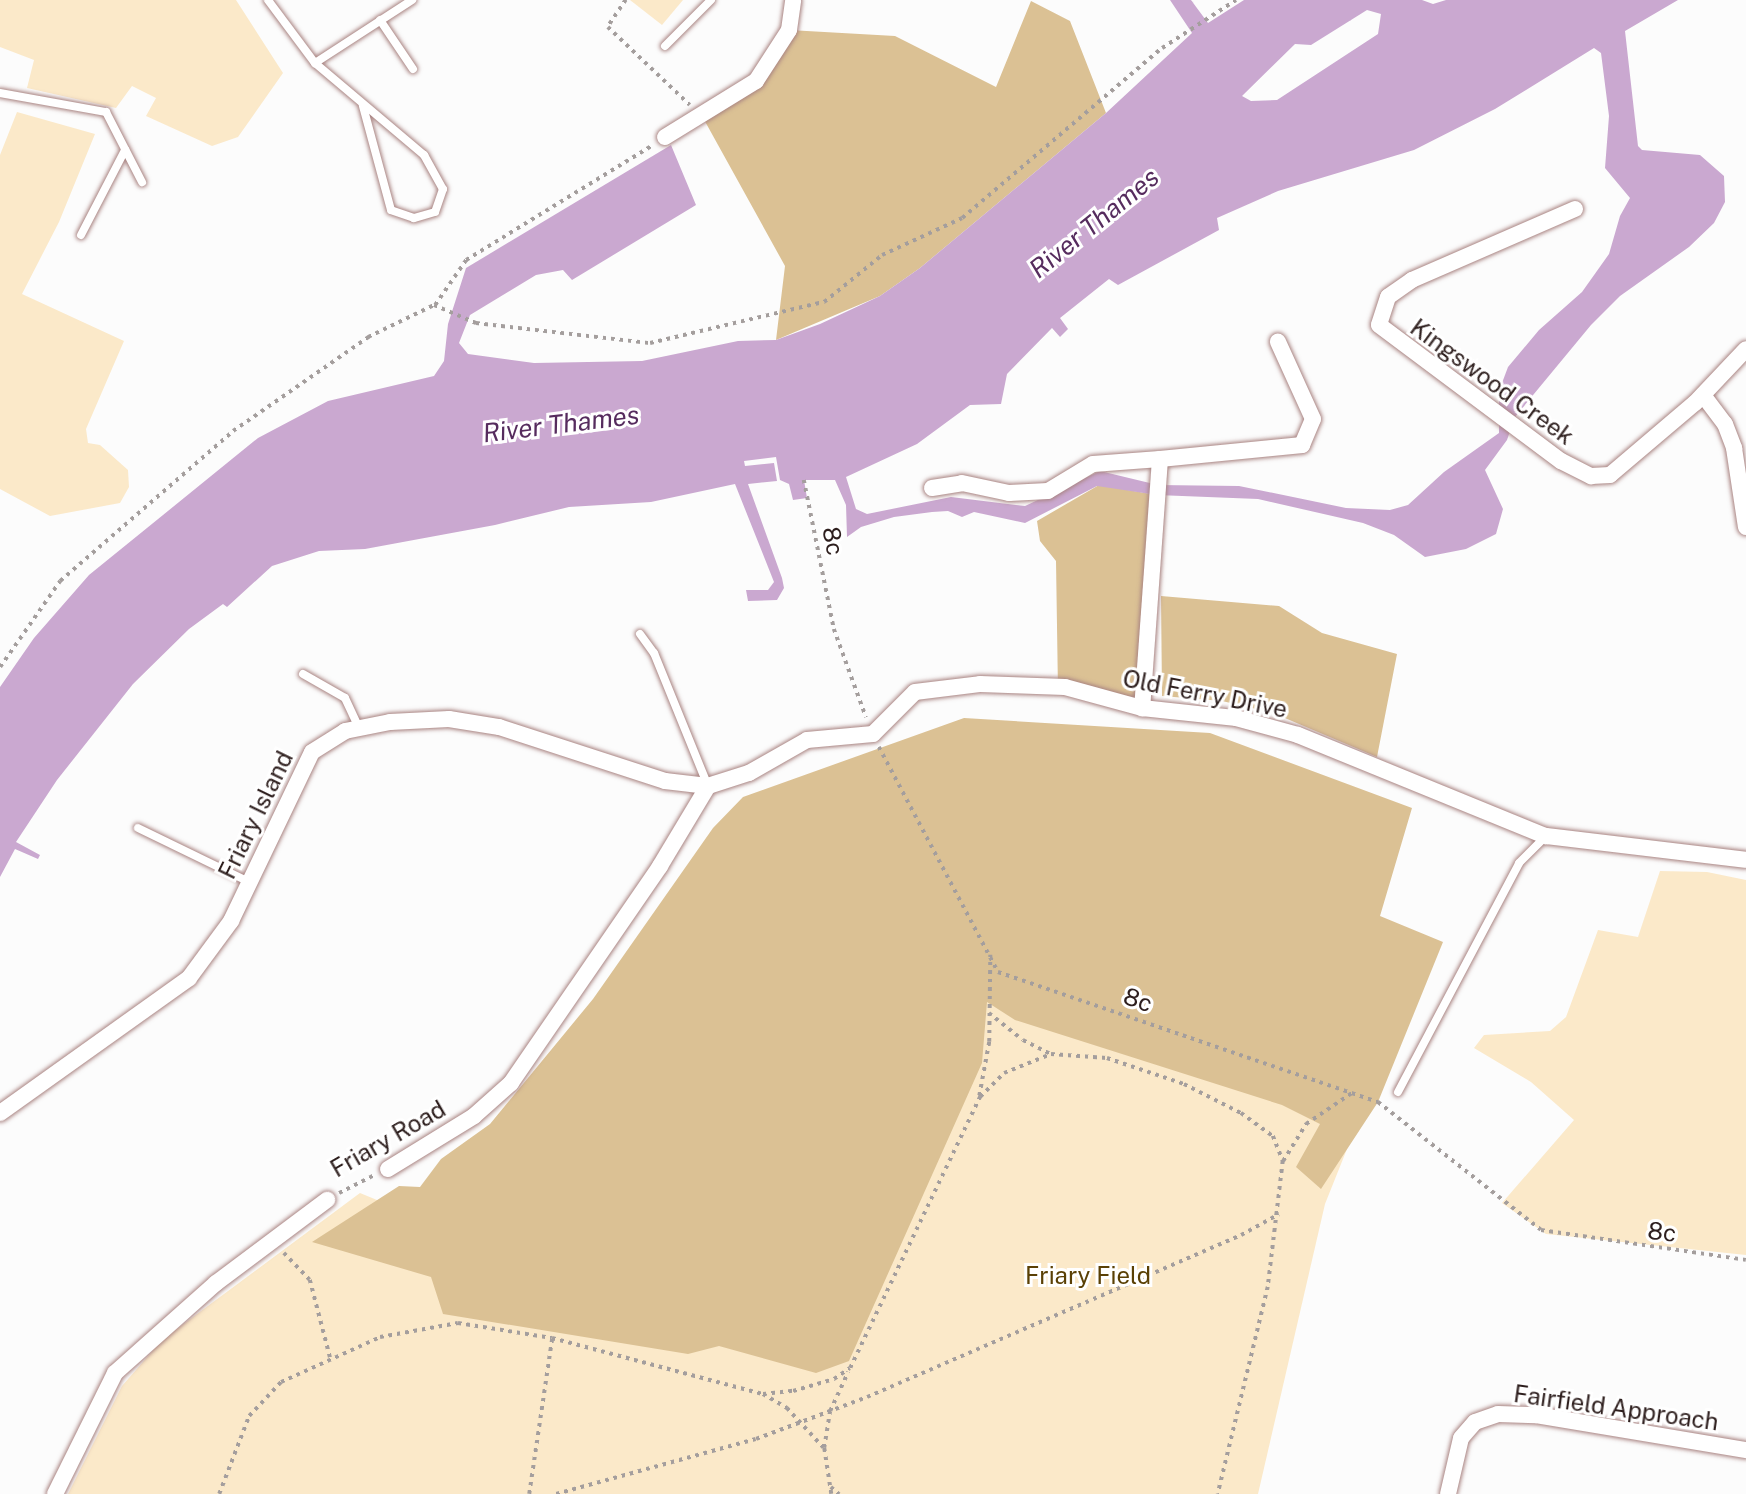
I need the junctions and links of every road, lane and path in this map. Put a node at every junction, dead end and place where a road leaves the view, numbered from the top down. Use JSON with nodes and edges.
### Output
{"nodes":[{"id":1,"x":268,"y":0,"type":"edge"},
{"id":2,"x":412,"y":0,"type":"edge"},
{"id":3,"x":626,"y":0,"type":"edge"},
{"id":4,"x":710,"y":0,"type":"edge"},
{"id":5,"x":793,"y":0,"type":"edge"},
{"id":6,"x":1236,"y":0,"type":"edge"},
{"id":7,"x":380,"y":20,"type":"junction"},
{"id":8,"x":665,"y":46,"type":"dead end"},
{"id":9,"x":314,"y":63,"type":"junction"},
{"id":10,"x":413,"y":69,"type":"dead end"},
{"id":11,"x":0,"y":93,"type":"edge"},
{"id":12,"x":363,"y":106,"type":"junction"},
{"id":13,"x":702,"y":116,"type":"junction"},
{"id":14,"x":665,"y":137,"type":"joint"},
{"id":15,"x":125,"y":150,"type":"junction"},
{"id":16,"x":142,"y":182,"type":"dead end"},
{"id":17,"x":1576,"y":209,"type":"dead end"},
{"id":18,"x":81,"y":235,"type":"dead end"},
{"id":19,"x":434,"y":305,"type":"junction"},
{"id":20,"x":1278,"y":342,"type":"dead end"},
{"id":21,"x":1746,"y":349,"type":"edge"},
{"id":22,"x":1703,"y":395,"type":"junction"},
{"id":23,"x":1160,"y":459,"type":"junction"},
{"id":24,"x":804,"y":480,"type":"dead end"},
{"id":25,"x":932,"y":488,"type":"dead end"},
{"id":26,"x":1746,"y":527,"type":"edge"},
{"id":27,"x":640,"y":634,"type":"dead end"},
{"id":28,"x":0,"y":667,"type":"edge"},
{"id":29,"x":303,"y":674,"type":"dead end"},
{"id":30,"x":1142,"y":708,"type":"junction"},
{"id":31,"x":359,"y":729,"type":"junction"},
{"id":32,"x":873,"y":734,"type":"junction"},
{"id":33,"x":708,"y":786,"type":"junction"},
{"id":34,"x":138,"y":828,"type":"dead end"},
{"id":35,"x":1546,"y":836,"type":"junction"},
{"id":36,"x":1746,"y":860,"type":"edge"},
{"id":37,"x":249,"y":883,"type":"junction"},
{"id":38,"x":990,"y":955,"type":"junction"},
{"id":39,"x":989,"y":1013,"type":"junction"},
{"id":40,"x":1051,"y":1054,"type":"junction"},
{"id":41,"x":1398,"y":1092,"type":"dead end"},
{"id":42,"x":1352,"y":1093,"type":"junction"},
{"id":43,"x":979,"y":1098,"type":"junction"},
{"id":44,"x":0,"y":1113,"type":"edge"},
{"id":45,"x":1283,"y":1161,"type":"junction"},
{"id":46,"x":387,"y":1169,"type":"joint"},
{"id":47,"x":327,"y":1200,"type":"joint"},
{"id":48,"x":1279,"y":1214,"type":"junction"},
{"id":49,"x":276,"y":1239,"type":"junction"},
{"id":50,"x":1746,"y":1260,"type":"edge"},
{"id":51,"x":552,"y":1338,"type":"junction"},
{"id":52,"x":330,"y":1357,"type":"junction"},
{"id":53,"x":850,"y":1368,"type":"junction"},
{"id":54,"x":763,"y":1394,"type":"junction"},
{"id":55,"x":830,"y":1411,"type":"junction"},
{"id":56,"x":800,"y":1422,"type":"junction"},
{"id":57,"x":824,"y":1448,"type":"junction"},
{"id":58,"x":1746,"y":1450,"type":"edge"},
{"id":59,"x":830,"y":1486,"type":"junction"},
{"id":60,"x":55,"y":1494,"type":"edge"},
{"id":61,"x":219,"y":1494,"type":"edge"},
{"id":62,"x":529,"y":1494,"type":"edge"},
{"id":63,"x":555,"y":1494,"type":"edge"},
{"id":64,"x":831,"y":1494,"type":"edge"},
{"id":65,"x":839,"y":1494,"type":"edge"},
{"id":66,"x":1218,"y":1494,"type":"edge"},
{"id":67,"x":1448,"y":1494,"type":"edge"}],
"edges":[{"from":1,"to":9,"type":"lane"},
{"from":2,"to":7,"type":"lane"},
{"from":3,"to":13,"type":"path"},
{"from":4,"to":8,"type":"lane"},
{"from":5,"to":13,"type":"street"},
{"from":6,"to":19,"type":"path"},
{"from":7,"to":9,"type":"lane"},
{"from":7,"to":10,"type":"lane"},
{"from":9,"to":12,"type":"lane"},
{"from":11,"to":15,"type":"lane"},
{"from":12,"to":12,"type":"lane"},
{"from":13,"to":14,"type":"street"},
{"from":14,"to":19,"type":"path"},
{"from":15,"to":16,"type":"lane"},
{"from":15,"to":18,"type":"lane"},
{"from":17,"to":22,"type":"street","name":"Kingswood Creek"},
{"from":19,"to":28,"type":"path"},
{"from":20,"to":23,"type":"street"},
{"from":21,"to":22,"type":"street","name":"Kingswood Creek"},
{"from":22,"to":26,"type":"street"},
{"from":23,"to":25,"type":"street"},
{"from":23,"to":30,"type":"street"},
{"from":24,"to":32,"type":"path","name":"8c"},
{"from":27,"to":33,"type":"lane"},
{"from":29,"to":31,"type":"lane"},
{"from":30,"to":32,"type":"street","name":"Old Ferry Drive"},
{"from":30,"to":35,"type":"street","name":"Old Ferry Drive"},
{"from":31,"to":33,"type":"street","name":"Friary Island"},
{"from":31,"to":37,"type":"street","name":"Friary Island"},
{"from":32,"to":33,"type":"street"},
{"from":32,"to":38,"type":"path","name":"8c"},
{"from":33,"to":46,"type":"street","name":"Friary Road"},
{"from":34,"to":37,"type":"lane"},
{"from":35,"to":36,"type":"street","name":"Old Ferry Drive"},
{"from":35,"to":41,"type":"lane"},
{"from":37,"to":44,"type":"street","name":"Friary Island"},
{"from":38,"to":39,"type":"path"},
{"from":38,"to":42,"type":"path","name":"8c"},
{"from":39,"to":40,"type":"path"},
{"from":39,"to":43,"type":"path"},
{"from":40,"to":43,"type":"path"},
{"from":40,"to":45,"type":"path"},
{"from":42,"to":45,"type":"path"},
{"from":42,"to":50,"type":"path","name":"8c"},
{"from":43,"to":53,"type":"path"},
{"from":45,"to":48,"type":"path"},
{"from":46,"to":47,"type":"path","name":"Friary Road"},
{"from":47,"to":49,"type":"street","name":"Friary Road"},
{"from":48,"to":55,"type":"path"},
{"from":48,"to":66,"type":"path"},
{"from":49,"to":52,"type":"path"},
{"from":49,"to":60,"type":"street","name":"Friary Road"},
{"from":51,"to":52,"type":"path"},
{"from":51,"to":54,"type":"path"},
{"from":51,"to":62,"type":"path"},
{"from":52,"to":61,"type":"path"},
{"from":53,"to":54,"type":"path"},
{"from":53,"to":55,"type":"path"},
{"from":54,"to":56,"type":"path"},
{"from":55,"to":56,"type":"path"},
{"from":55,"to":57,"type":"path"},
{"from":56,"to":57,"type":"path"},
{"from":56,"to":63,"type":"path"},
{"from":57,"to":59,"type":"path"},
{"from":58,"to":67,"type":"street","name":"Fairfield Approach"},
{"from":59,"to":64,"type":"path"},
{"from":59,"to":65,"type":"path"}]}
